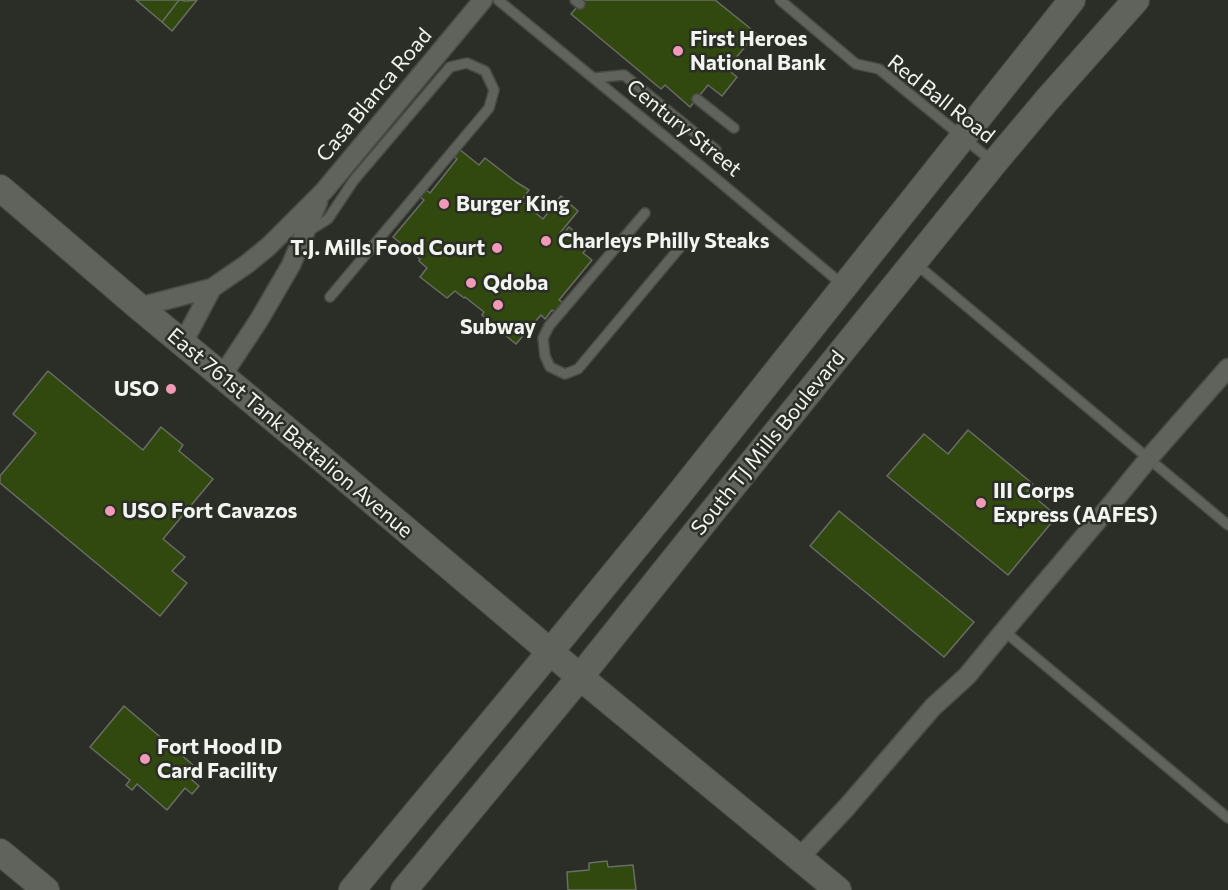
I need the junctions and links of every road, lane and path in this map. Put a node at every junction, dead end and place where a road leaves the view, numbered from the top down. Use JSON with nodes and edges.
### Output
{"nodes":[{"id":1,"x":483,"y":0,"type":"edge"},
{"id":2,"x":498,"y":0,"type":"edge"},
{"id":3,"x":780,"y":0,"type":"edge"},
{"id":4,"x":1072,"y":0,"type":"edge"},
{"id":5,"x":1136,"y":0,"type":"edge"},
{"id":6,"x":594,"y":78,"type":"junction"},
{"id":7,"x":697,"y":99,"type":"dead end"},
{"id":8,"x":734,"y":128,"type":"dead end"},
{"id":9,"x":963,"y":138,"type":"junction"},
{"id":10,"x":716,"y":150,"type":"dead end"},
{"id":11,"x":994,"y":163,"type":"junction"},
{"id":12,"x":0,"y":188,"type":"edge"},
{"id":13,"x":324,"y":191,"type":"junction"},
{"id":14,"x":645,"y":213,"type":"dead end"},
{"id":15,"x":305,"y":234,"type":"junction"},
{"id":16,"x":682,"y":245,"type":"dead end"},
{"id":17,"x":914,"y":262,"type":"junction"},
{"id":18,"x":845,"y":286,"type":"junction"},
{"id":19,"x":212,"y":288,"type":"junction"},
{"id":20,"x":330,"y":297,"type":"dead end"},
{"id":21,"x":139,"y":307,"type":"junction"},
{"id":22,"x":183,"y":344,"type":"junction"},
{"id":23,"x":1228,"y":368,"type":"edge"},
{"id":24,"x":222,"y":376,"type":"junction"},
{"id":25,"x":1149,"y":458,"type":"junction"},
{"id":26,"x":1228,"y":525,"type":"edge"},
{"id":27,"x":1004,"y":631,"type":"junction"},
{"id":28,"x":550,"y":652,"type":"junction"},
{"id":29,"x":580,"y":677,"type":"junction"},
{"id":30,"x":1228,"y":818,"type":"edge"},
{"id":31,"x":0,"y":852,"type":"edge"},
{"id":32,"x":800,"y":858,"type":"junction"},
{"id":33,"x":46,"y":890,"type":"edge"},
{"id":34,"x":352,"y":890,"type":"edge"},
{"id":35,"x":404,"y":890,"type":"edge"},
{"id":36,"x":838,"y":890,"type":"edge"}],
"edges":[{"from":1,"to":13,"type":"street","name":"Casa Blanca Road"},
{"from":2,"to":6,"type":"lane","name":"Century Street"},
{"from":3,"to":9,"type":"lane","name":"Red Ball Road"},
{"from":4,"to":9,"type":"street","name":"South TJ Mills Boulevard"},
{"from":5,"to":11,"type":"street","name":"South TJ Mills Boulevard"},
{"from":6,"to":10,"type":"lane"},
{"from":6,"to":18,"type":"lane","name":"Century Street"},
{"from":7,"to":8,"type":"lane"},
{"from":9,"to":11,"type":"lane","name":"Red Ball Road"},
{"from":9,"to":18,"type":"street","name":"South TJ Mills Boulevard"},
{"from":11,"to":17,"type":"street","name":"South TJ Mills Boulevard"},
{"from":12,"to":21,"type":"street","name":"East 761st Tank Battalion Avenue"},
{"from":13,"to":15,"type":"street","name":"Casa Blanca Road"},
{"from":13,"to":19,"type":"street","name":"Casa Blanca Road"},
{"from":14,"to":16,"type":"lane"},
{"from":15,"to":20,"type":"lane"},
{"from":15,"to":24,"type":"street","name":"Casa Blanca Road"},
{"from":17,"to":25,"type":"lane"},
{"from":17,"to":29,"type":"street","name":"South TJ Mills Boulevard"},
{"from":18,"to":28,"type":"street","name":"South TJ Mills Boulevard"},
{"from":19,"to":21,"type":"street","name":"Casa Blanca Road"},
{"from":19,"to":22,"type":"street","name":"Casa Blanca Road"},
{"from":21,"to":22,"type":"street","name":"East 761st Tank Battalion Avenue"},
{"from":22,"to":24,"type":"street","name":"East 761st Tank Battalion Avenue"},
{"from":23,"to":25,"type":"street"},
{"from":24,"to":28,"type":"street","name":"East 761st Tank Battalion Avenue"},
{"from":25,"to":26,"type":"lane"},
{"from":25,"to":27,"type":"street"},
{"from":27,"to":30,"type":"lane"},
{"from":27,"to":32,"type":"street"},
{"from":28,"to":29,"type":"street","name":"East 761st Tank Battalion Avenue"},
{"from":28,"to":34,"type":"street","name":"South TJ Mills Boulevard"},
{"from":29,"to":32,"type":"street","name":"East 761st Tank Battalion Avenue"},
{"from":29,"to":35,"type":"street","name":"South TJ Mills Boulevard"},
{"from":31,"to":33,"type":"street"},
{"from":32,"to":36,"type":"street","name":"East 761st Tank Battalion Avenue"}]}
